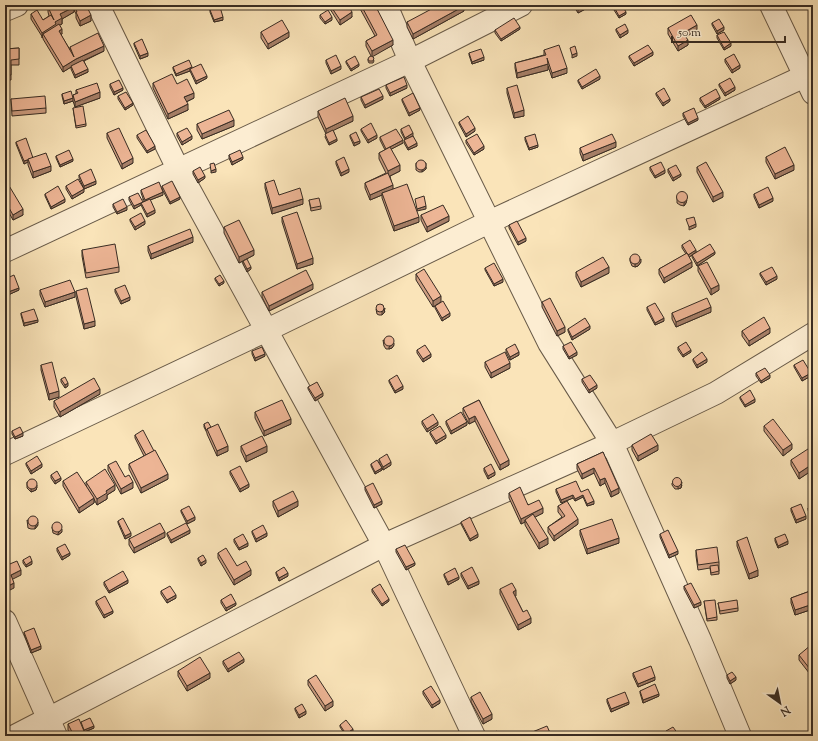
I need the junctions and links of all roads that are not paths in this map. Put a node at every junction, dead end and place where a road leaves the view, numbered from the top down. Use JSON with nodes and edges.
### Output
{"nodes":[{"id":1,"x":17,"y":5,"type":"edge"},
{"id":2,"x":98,"y":5,"type":"edge"},
{"id":3,"x":386,"y":5,"type":"edge"},
{"id":4,"x":522,"y":5,"type":"edge"},
{"id":5,"x":771,"y":5,"type":"edge"},
{"id":6,"x":5,"y":10,"type":"edge"},
{"id":7,"x":410,"y":61,"type":"junction"},
{"id":8,"x":810,"y":79,"type":"edge"},
{"id":9,"x":178,"y":169,"type":"junction"},
{"id":10,"x":489,"y":222,"type":"junction"},
{"id":11,"x":5,"y":251,"type":"edge"},
{"id":12,"x":266,"y":330,"type":"junction"},
{"id":13,"x":813,"y":334,"type":"edge"},
{"id":14,"x":612,"y":443,"type":"junction"},
{"id":15,"x":5,"y":454,"type":"edge"},
{"id":16,"x":384,"y":546,"type":"junction"},
{"id":17,"x":5,"y":621,"type":"edge"},
{"id":18,"x":52,"y":728,"type":"edge"},
{"id":19,"x":15,"y":736,"type":"edge"},
{"id":20,"x":474,"y":736,"type":"edge"},
{"id":21,"x":740,"y":736,"type":"edge"}],
"edges":[{"from":1,"to":6,"type":"street"},
{"from":2,"to":9,"type":"street"},
{"from":3,"to":7,"type":"street"},
{"from":4,"to":7,"type":"street"},
{"from":5,"to":8,"type":"street"},
{"from":7,"to":9,"type":"street"},
{"from":7,"to":10,"type":"street"},
{"from":8,"to":10,"type":"street"},
{"from":9,"to":11,"type":"street"},
{"from":9,"to":12,"type":"street"},
{"from":10,"to":12,"type":"street"},
{"from":10,"to":14,"type":"street"},
{"from":12,"to":15,"type":"street"},
{"from":12,"to":16,"type":"street"},
{"from":13,"to":14,"type":"street"},
{"from":14,"to":16,"type":"street"},
{"from":14,"to":21,"type":"street"},
{"from":16,"to":18,"type":"street"},
{"from":16,"to":20,"type":"street"},
{"from":17,"to":18,"type":"street"},
{"from":18,"to":19,"type":"street"}]}
